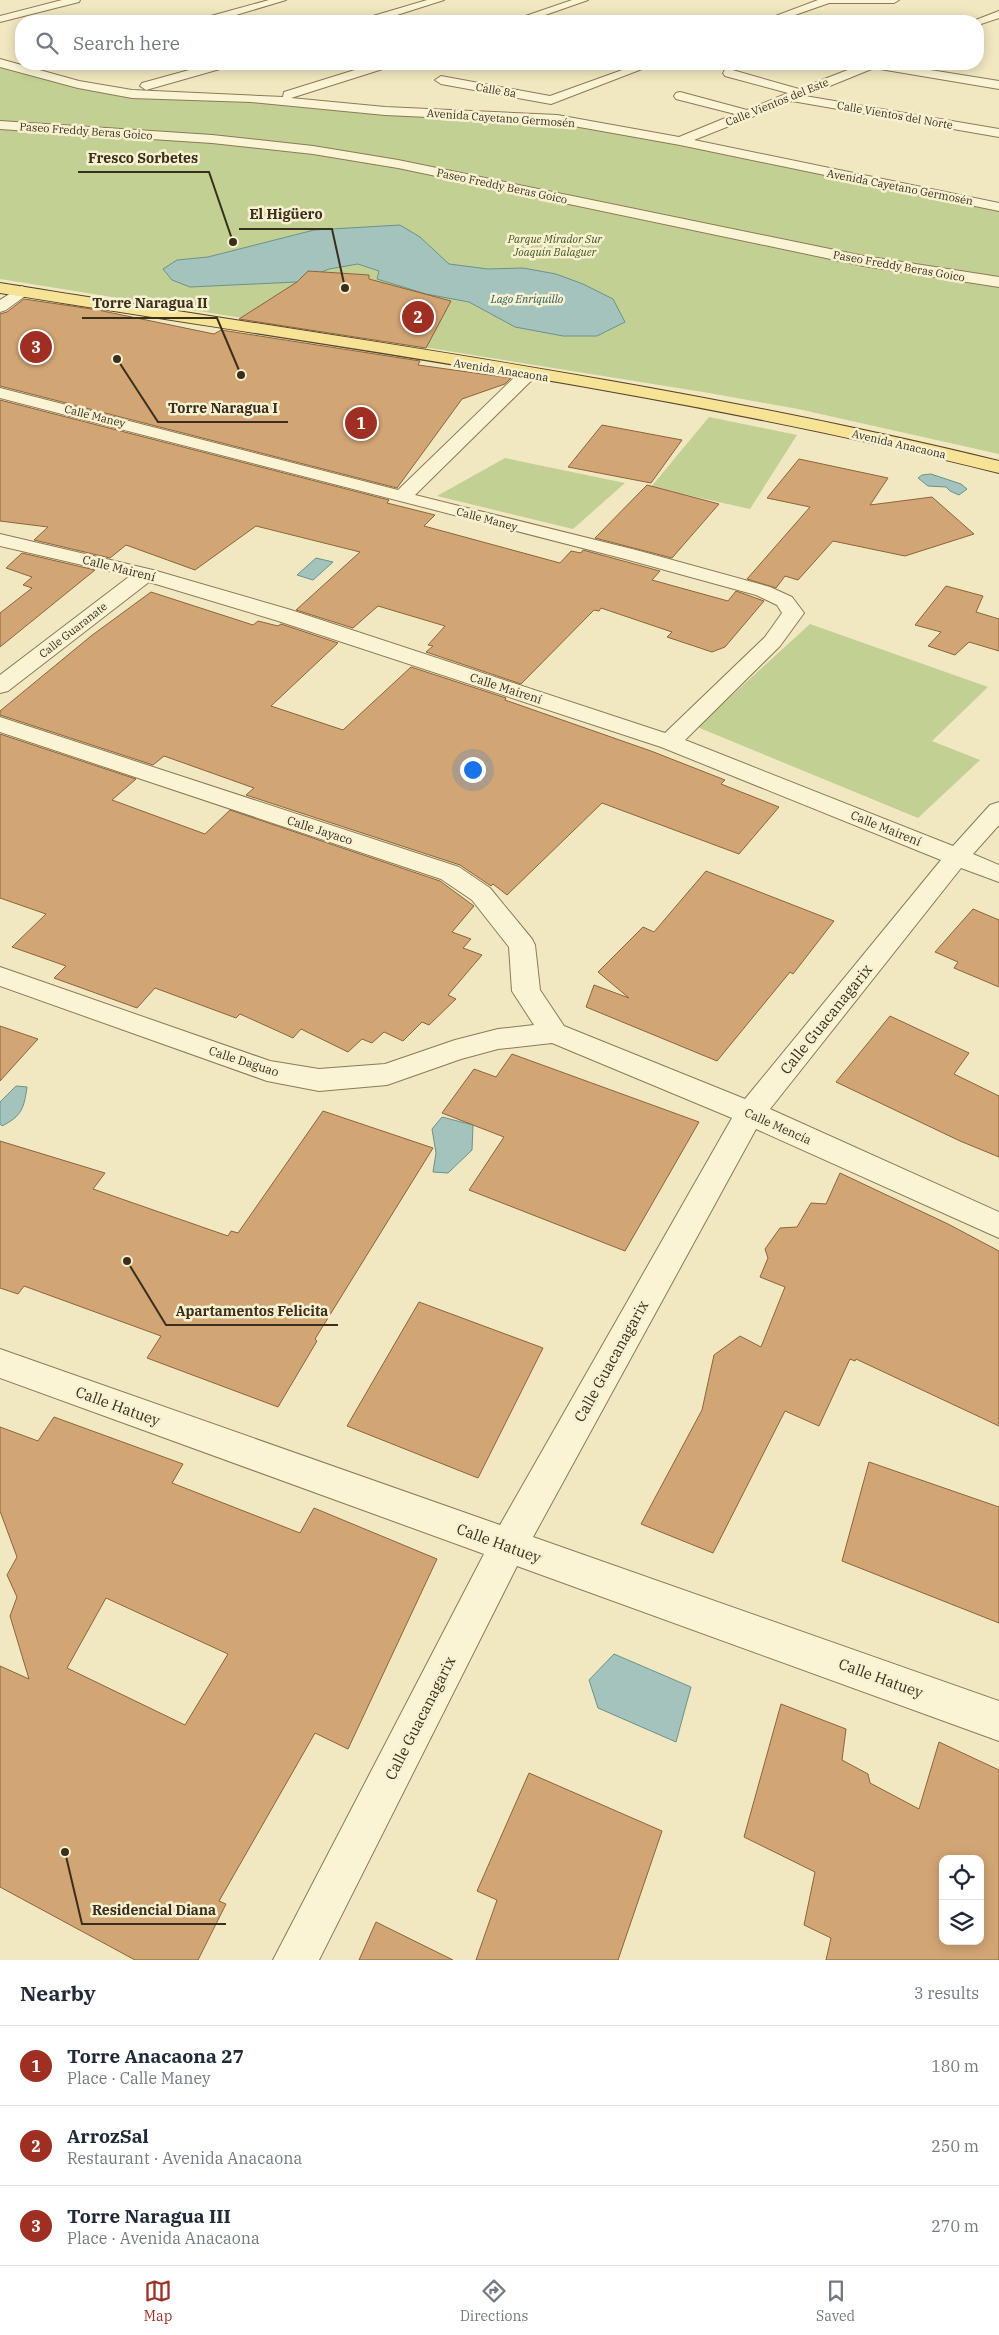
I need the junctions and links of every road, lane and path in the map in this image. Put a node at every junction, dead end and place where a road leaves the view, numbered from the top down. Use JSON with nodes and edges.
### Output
{"nodes":[{"id":1,"x":75,"y":0,"type":"edge"},
{"id":2,"x":281,"y":0,"type":"edge"},
{"id":3,"x":439,"y":0,"type":"edge"},
{"id":4,"x":583,"y":0,"type":"edge"},
{"id":5,"x":814,"y":0,"type":"edge"},
{"id":6,"x":828,"y":0,"type":"edge"},
{"id":7,"x":894,"y":0,"type":"edge"},
{"id":8,"x":999,"y":14,"type":"edge"},
{"id":9,"x":15,"y":15,"type":"edge"},
{"id":10,"x":16,"y":15,"type":"edge"},
{"id":11,"x":226,"y":15,"type":"edge"},
{"id":12,"x":388,"y":15,"type":"edge"},
{"id":13,"x":536,"y":15,"type":"edge"},
{"id":14,"x":785,"y":15,"type":"edge"},
{"id":15,"x":0,"y":19,"type":"edge"},
{"id":16,"x":984,"y":20,"type":"edge"},
{"id":17,"x":0,"y":55,"type":"edge"},
{"id":18,"x":15,"y":59,"type":"edge"},
{"id":19,"x":0,"y":63,"type":"edge"},
{"id":20,"x":15,"y":67,"type":"edge"},
{"id":21,"x":26,"y":70,"type":"edge"},
{"id":22,"x":57,"y":70,"type":"edge"},
{"id":23,"x":203,"y":70,"type":"edge"},
{"id":24,"x":366,"y":70,"type":"edge"},
{"id":25,"x":624,"y":70,"type":"edge"},
{"id":26,"x":631,"y":70,"type":"edge"},
{"id":27,"x":838,"y":70,"type":"edge"},
{"id":28,"x":857,"y":70,"type":"edge"},
{"id":29,"x":909,"y":70,"type":"edge"},
{"id":30,"x":628,"y":71,"type":"junction"},
{"id":31,"x":728,"y":73,"type":"dead end"},
{"id":32,"x":849,"y":73,"type":"junction"},
{"id":33,"x":441,"y":80,"type":"dead end"},
{"id":34,"x":999,"y":85,"type":"edge"},
{"id":35,"x":142,"y":88,"type":"junction"},
{"id":36,"x":126,"y":93,"type":"junction"},
{"id":37,"x":288,"y":95,"type":"junction"},
{"id":38,"x":795,"y":95,"type":"junction"},
{"id":39,"x":680,"y":96,"type":"dead end"},
{"id":40,"x":748,"y":114,"type":"junction"},
{"id":41,"x":0,"y":117,"type":"edge"},
{"id":42,"x":0,"y":125,"type":"edge"},
{"id":43,"x":999,"y":133,"type":"edge"},
{"id":44,"x":693,"y":136,"type":"junction"},
{"id":45,"x":680,"y":141,"type":"junction"},
{"id":46,"x":999,"y":198,"type":"edge"},
{"id":47,"x":999,"y":207,"type":"edge"},
{"id":48,"x":999,"y":271,"type":"edge"},
{"id":49,"x":999,"y":282,"type":"edge"},
{"id":50,"x":0,"y":288,"type":"edge"},
{"id":51,"x":22,"y":292,"type":"junction"},
{"id":52,"x":0,"y":307,"type":"edge"},
{"id":53,"x":528,"y":374,"type":"junction"},
{"id":54,"x":0,"y":392,"type":"edge"},
{"id":55,"x":999,"y":467,"type":"edge"},
{"id":56,"x":403,"y":496,"type":"junction"},
{"id":57,"x":0,"y":540,"type":"edge"},
{"id":58,"x":146,"y":574,"type":"junction"},
{"id":59,"x":0,"y":686,"type":"edge"},
{"id":60,"x":0,"y":724,"type":"edge"},
{"id":61,"x":669,"y":742,"type":"junction"},
{"id":62,"x":999,"y":810,"type":"edge"},
{"id":63,"x":957,"y":857,"type":"junction"},
{"id":64,"x":999,"y":874,"type":"edge"},
{"id":65,"x":0,"y":976,"type":"edge"},
{"id":66,"x":554,"y":1033,"type":"junction"},
{"id":67,"x":750,"y":1113,"type":"junction"},
{"id":68,"x":999,"y":1226,"type":"edge"},
{"id":69,"x":0,"y":1363,"type":"edge"},
{"id":70,"x":508,"y":1546,"type":"junction"},
{"id":71,"x":999,"y":1721,"type":"edge"},
{"id":72,"x":295,"y":1960,"type":"edge"}],
"edges":[{"from":1,"to":10,"type":"street"},
{"from":2,"to":11,"type":"street"},
{"from":3,"to":12,"type":"street"},
{"from":4,"to":13,"type":"street"},
{"from":5,"to":6,"type":"street"},
{"from":6,"to":7,"type":"street"},
{"from":6,"to":14,"type":"street"},
{"from":8,"to":16,"type":"street"},
{"from":9,"to":15,"type":"street"},
{"from":17,"to":18,"type":"street"},
{"from":19,"to":20,"type":"street","name":"Avenida Cayetano Germosén"},
{"from":21,"to":36,"type":"street","name":"Avenida Cayetano Germosén"},
{"from":22,"to":35,"type":"street","name":"Avenida Cayetano Germosén"},
{"from":23,"to":35,"type":"street"},
{"from":24,"to":37,"type":"street"},
{"from":25,"to":30,"type":"street"},
{"from":26,"to":30,"type":"street"},
{"from":27,"to":32,"type":"street"},
{"from":28,"to":32,"type":"street","name":"Calle Vientos del Este"},
{"from":29,"to":34,"type":"street"},
{"from":30,"to":33,"type":"street","name":"Calle 8a"},
{"from":31,"to":38,"type":"street","name":"Calle Vientos del Norte"},
{"from":32,"to":38,"type":"street","name":"Calle Vientos del Este"},
{"from":35,"to":36,"type":"street"},
{"from":35,"to":37,"type":"street","name":"Avenida Cayetano Germosén"},
{"from":36,"to":45,"type":"street","name":"Avenida Cayetano Germosén"},
{"from":37,"to":44,"type":"street","name":"Avenida Cayetano Germosén"},
{"from":38,"to":40,"type":"street","name":"Calle Vientos del Este"},
{"from":38,"to":43,"type":"street","name":"Calle Vientos del Norte"},
{"from":39,"to":40,"type":"street"},
{"from":40,"to":44,"type":"street","name":"Calle Vientos del Este"},
{"from":41,"to":48,"type":"street","name":"Paseo Freddy Beras Goico"},
{"from":42,"to":49,"type":"street","name":"Paseo Freddy Beras Goico"},
{"from":44,"to":45,"type":"street","name":"Calle Vientos del Este"},
{"from":44,"to":46,"type":"street","name":"Avenida Cayetano Germosén"},
{"from":45,"to":47,"type":"street","name":"Avenida Cayetano Germosén"},
{"from":50,"to":51,"type":"main road","name":"Avenida Anacaona"},
{"from":51,"to":52,"type":"street"},
{"from":51,"to":53,"type":"main road","name":"Avenida Anacaona"},
{"from":53,"to":55,"type":"main road","name":"Avenida Anacaona"},
{"from":53,"to":56,"type":"street"},
{"from":54,"to":56,"type":"street","name":"Calle Maney"},
{"from":56,"to":61,"type":"street","name":"Calle Maney"},
{"from":57,"to":58,"type":"street","name":"Calle Mairení"},
{"from":58,"to":59,"type":"street","name":"Calle Guaranate"},
{"from":58,"to":61,"type":"street","name":"Calle Mairení"},
{"from":60,"to":66,"type":"street","name":"Calle Jayaco"},
{"from":61,"to":63,"type":"street","name":"Calle Mairení"},
{"from":62,"to":63,"type":"street","name":"Calle Guacanagarix"},
{"from":63,"to":64,"type":"street","name":"Calle Mairení"},
{"from":63,"to":67,"type":"street","name":"Calle Guacanagarix"},
{"from":65,"to":66,"type":"street","name":"Calle Daguao"},
{"from":66,"to":67,"type":"street","name":"Calle Mencía"},
{"from":67,"to":68,"type":"street","name":"Calle Mencía"},
{"from":67,"to":70,"type":"street","name":"Calle Guacanagarix"},
{"from":69,"to":70,"type":"street","name":"Calle Hatuey"},
{"from":70,"to":71,"type":"street","name":"Calle Hatuey"},
{"from":70,"to":72,"type":"street","name":"Calle Guacanagarix"}]}
